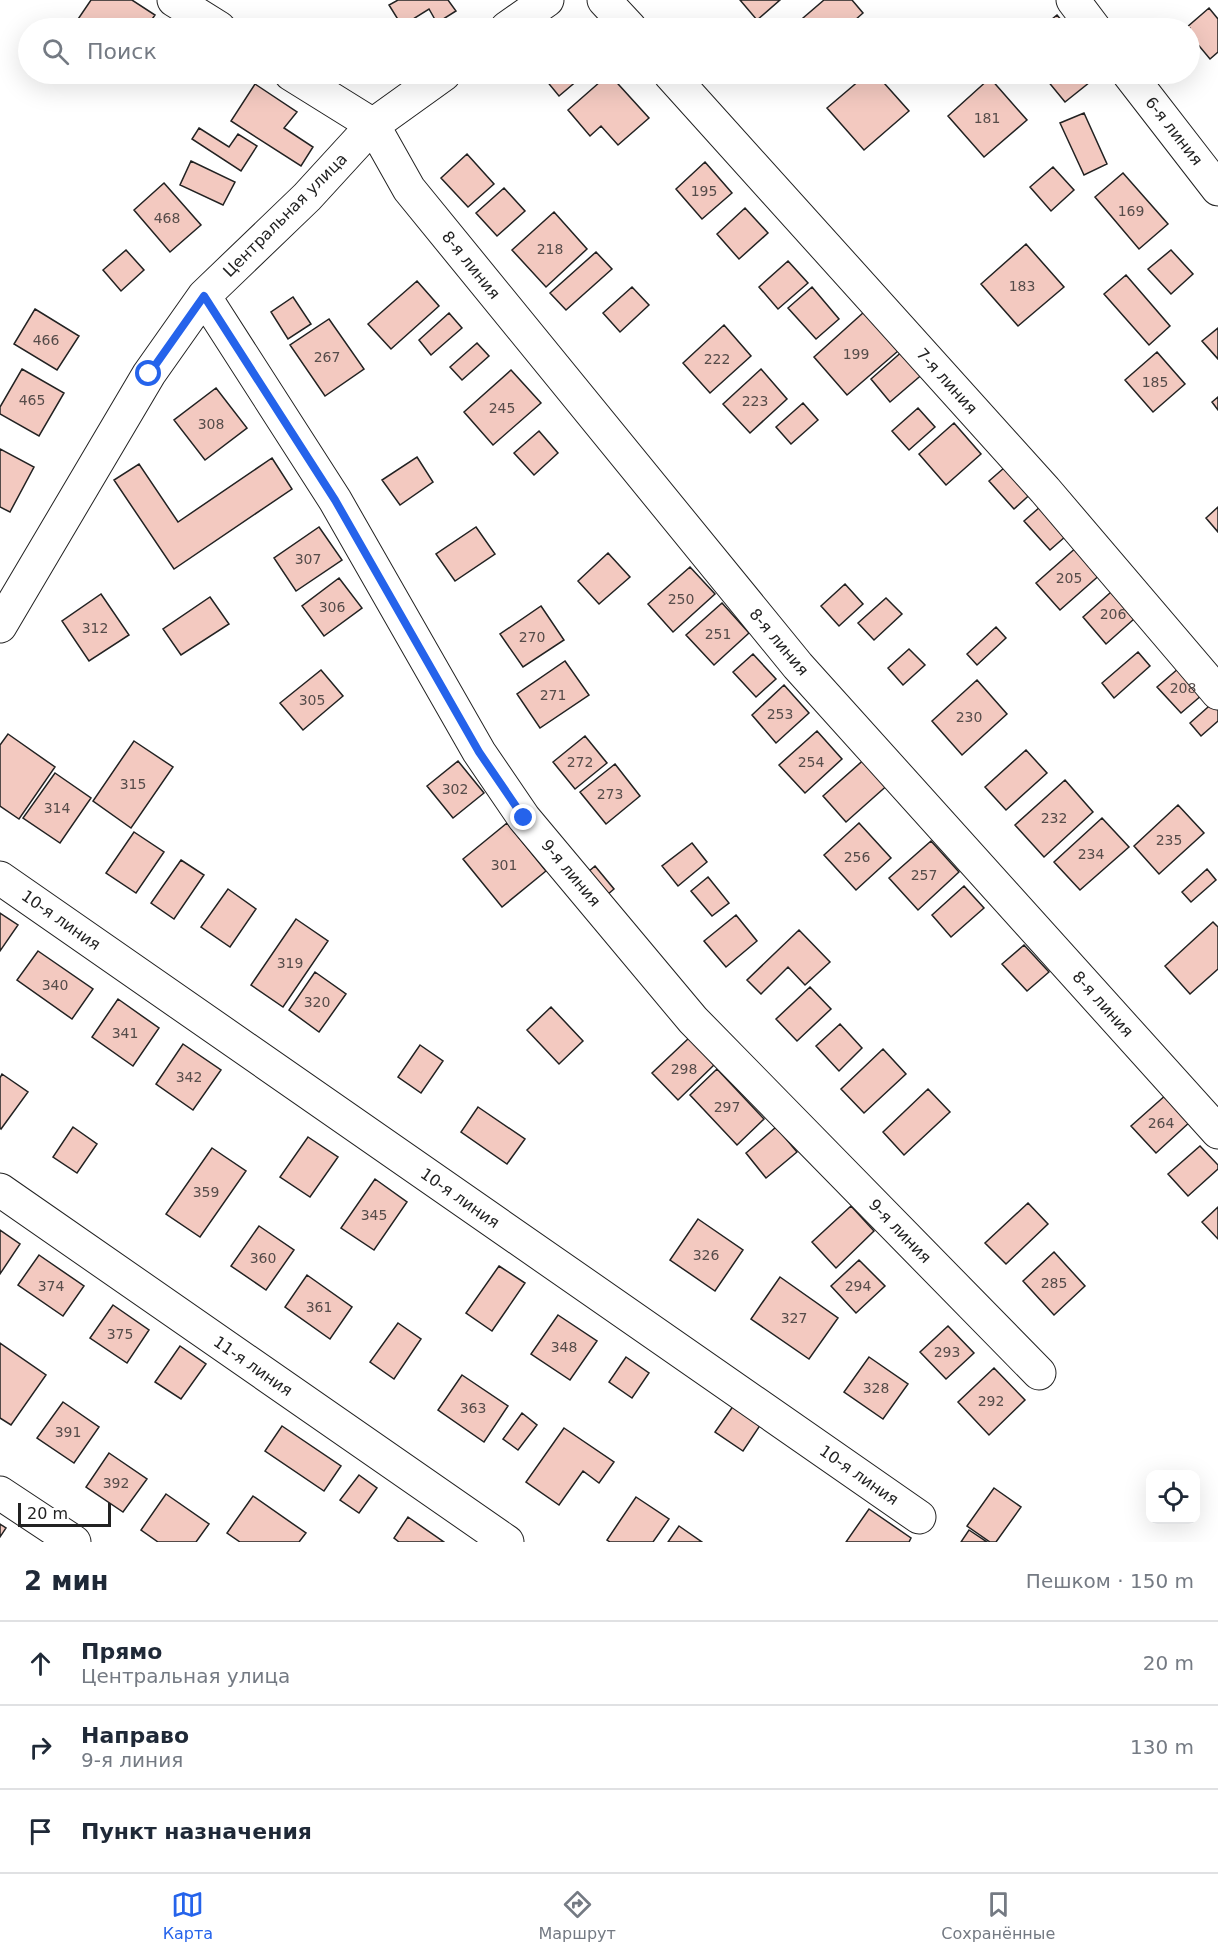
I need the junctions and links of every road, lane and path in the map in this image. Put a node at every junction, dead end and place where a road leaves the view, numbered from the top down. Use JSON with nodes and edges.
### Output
{"nodes":[{"id":1,"x":174,"y":0,"type":"edge"},
{"id":2,"x":547,"y":0,"type":"edge"},
{"id":3,"x":604,"y":0,"type":"edge"},
{"id":4,"x":1072,"y":0,"type":"edge"},
{"id":5,"x":203,"y":18,"type":"edge"},
{"id":6,"x":521,"y":18,"type":"edge"},
{"id":7,"x":621,"y":18,"type":"edge"},
{"id":8,"x":1087,"y":18,"type":"edge"},
{"id":9,"x":307,"y":84,"type":"edge"},
{"id":10,"x":430,"y":84,"type":"edge"},
{"id":11,"x":679,"y":84,"type":"edge"},
{"id":12,"x":1137,"y":84,"type":"edge"},
{"id":13,"x":373,"y":125,"type":"junction"},
{"id":14,"x":1218,"y":189,"type":"edge"},
{"id":15,"x":204,"y":296,"type":"junction"},
{"id":16,"x":0,"y":626,"type":"edge"},
{"id":17,"x":1218,"y":693,"type":"edge"},
{"id":18,"x":0,"y":878,"type":"edge"},
{"id":19,"x":1218,"y":1132,"type":"edge"},
{"id":20,"x":0,"y":1190,"type":"edge"},
{"id":21,"x":1039,"y":1373,"type":"dead end"},
{"id":22,"x":0,"y":1493,"type":"edge"},
{"id":23,"x":919,"y":1518,"type":"dead end"},
{"id":24,"x":74,"y":1542,"type":"edge"},
{"id":25,"x":507,"y":1542,"type":"edge"}],
"edges":[{"from":1,"to":5,"type":"street"},
{"from":2,"to":6,"type":"street"},
{"from":3,"to":7,"type":"street"},
{"from":4,"to":8,"type":"street"},
{"from":9,"to":13,"type":"street"},
{"from":10,"to":13,"type":"street","name":"Центральная улица"},
{"from":11,"to":17,"type":"street","name":"7-я линия"},
{"from":12,"to":14,"type":"street","name":"6-я линия"},
{"from":13,"to":15,"type":"street","name":"Центральная улица"},
{"from":13,"to":19,"type":"street","name":"8-я линия"},
{"from":15,"to":16,"type":"street","name":"Центральная улица"},
{"from":15,"to":21,"type":"street","name":"9-я линия"},
{"from":18,"to":23,"type":"street","name":"10-я линия"},
{"from":20,"to":25,"type":"street","name":"11-я линия"},
{"from":22,"to":24,"type":"street"}]}
